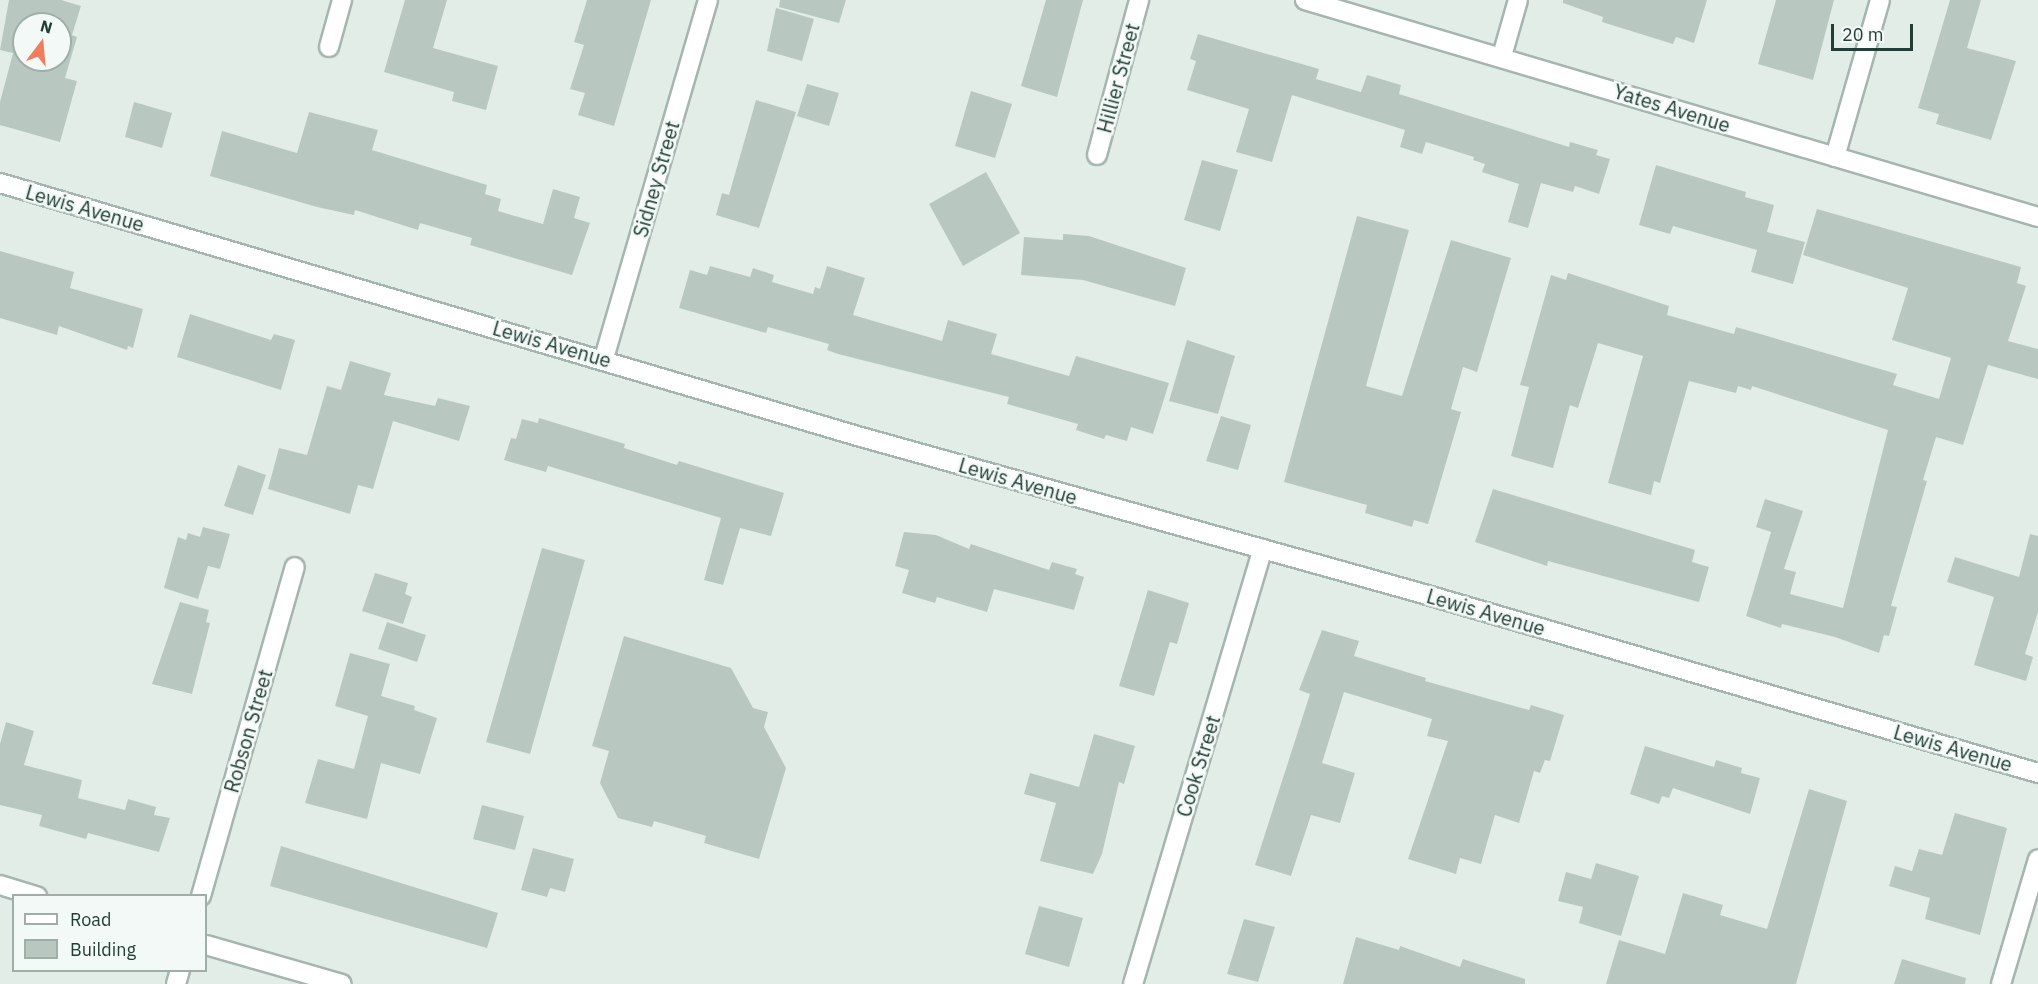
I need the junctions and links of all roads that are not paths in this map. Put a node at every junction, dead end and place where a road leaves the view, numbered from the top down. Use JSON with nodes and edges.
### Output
{"nodes":[{"id":1,"x":342,"y":0,"type":"edge"},
{"id":2,"x":708,"y":0,"type":"edge"},
{"id":3,"x":1139,"y":0,"type":"edge"},
{"id":4,"x":1305,"y":0,"type":"edge"},
{"id":5,"x":1518,"y":0,"type":"edge"},
{"id":6,"x":1880,"y":0,"type":"edge"},
{"id":7,"x":329,"y":47,"type":"dead end"},
{"id":8,"x":1502,"y":56,"type":"junction"},
{"id":9,"x":1097,"y":155,"type":"dead end"},
{"id":10,"x":1835,"y":157,"type":"junction"},
{"id":11,"x":0,"y":183,"type":"edge"},
{"id":12,"x":2038,"y":217,"type":"edge"},
{"id":13,"x":604,"y":358,"type":"junction"},
{"id":14,"x":1263,"y":549,"type":"junction"},
{"id":15,"x":295,"y":567,"type":"dead end"},
{"id":16,"x":2038,"y":773,"type":"edge"},
{"id":17,"x":2038,"y":860,"type":"edge"},
{"id":18,"x":0,"y":885,"type":"edge"},
{"id":19,"x":30,"y":894,"type":"edge"},
{"id":20,"x":202,"y":894,"type":"edge"},
{"id":21,"x":207,"y":945,"type":"edge"},
{"id":22,"x":342,"y":984,"type":"edge"},
{"id":23,"x":1133,"y":984,"type":"edge"},
{"id":24,"x":2001,"y":984,"type":"edge"}],
"edges":[{"from":1,"to":7,"type":"street"},
{"from":2,"to":13,"type":"street","name":"Sidney Street"},
{"from":3,"to":9,"type":"street","name":"Hillier Street"},
{"from":4,"to":8,"type":"street","name":"Yates Avenue"},
{"from":5,"to":8,"type":"street"},
{"from":6,"to":10,"type":"street"},
{"from":8,"to":10,"type":"street","name":"Yates Avenue"},
{"from":10,"to":12,"type":"street","name":"Yates Avenue"},
{"from":11,"to":13,"type":"street","name":"Lewis Avenue"},
{"from":13,"to":14,"type":"street","name":"Lewis Avenue"},
{"from":14,"to":16,"type":"street","name":"Lewis Avenue"},
{"from":14,"to":23,"type":"street","name":"Cook Street"},
{"from":15,"to":20,"type":"street","name":"Robson Street"},
{"from":17,"to":24,"type":"street"},
{"from":18,"to":19,"type":"street"},
{"from":21,"to":22,"type":"street"}]}
